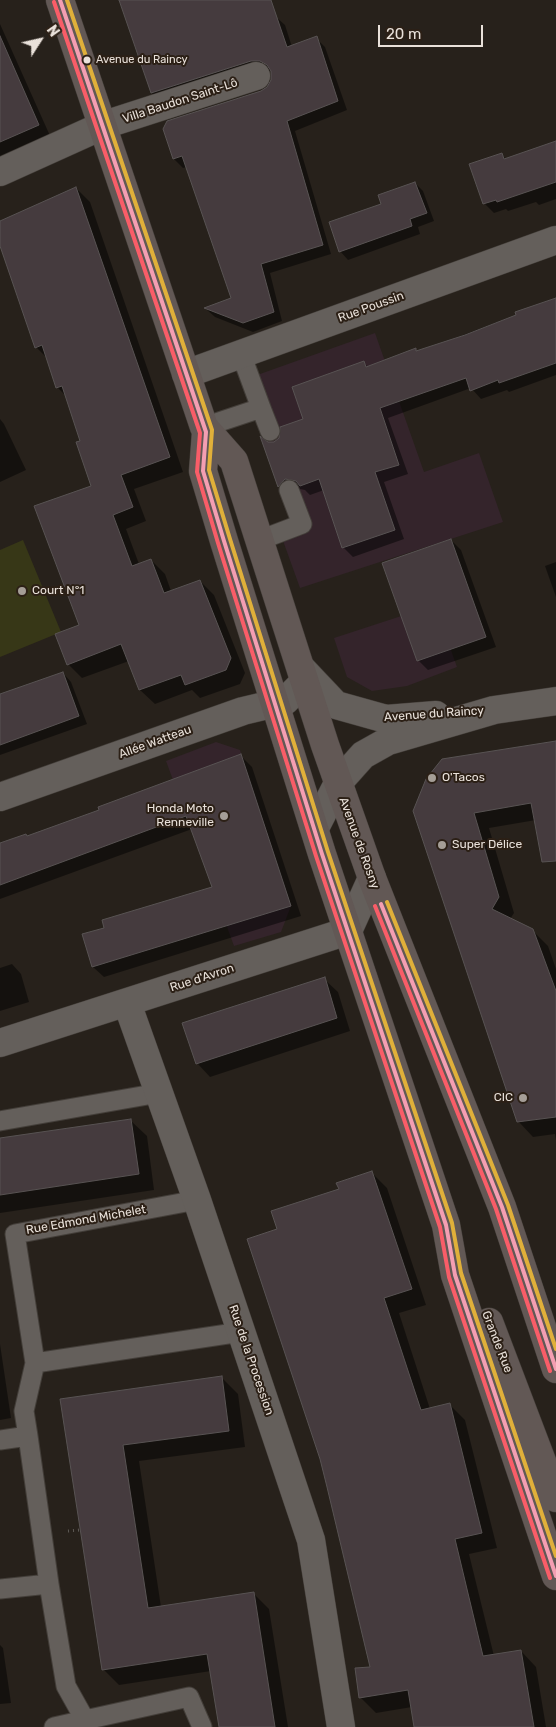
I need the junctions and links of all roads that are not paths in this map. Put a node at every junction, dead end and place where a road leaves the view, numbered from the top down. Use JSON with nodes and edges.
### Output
{"nodes":[{"id":1,"x":60,"y":0,"type":"edge"},
{"id":2,"x":256,"y":76,"type":"dead end"},
{"id":3,"x":104,"y":125,"type":"junction"},
{"id":4,"x":0,"y":172,"type":"edge"},
{"id":5,"x":556,"y":240,"type":"edge"},
{"id":6,"x":241,"y":354,"type":"junction"},
{"id":7,"x":186,"y":374,"type":"junction"},
{"id":8,"x":261,"y":408,"type":"junction"},
{"id":9,"x":205,"y":430,"type":"junction"},
{"id":10,"x":270,"y":431,"type":"dead end"},
{"id":11,"x":289,"y":490,"type":"dead end"},
{"id":12,"x":260,"y":540,"type":"junction"},
{"id":13,"x":303,"y":675,"type":"junction"},
{"id":14,"x":556,"y":701,"type":"edge"},
{"id":15,"x":274,"y":704,"type":"junction"},
{"id":16,"x":494,"y":710,"type":"junction"},
{"id":17,"x":338,"y":783,"type":"junction"},
{"id":18,"x":0,"y":797,"type":"edge"},
{"id":19,"x":315,"y":828,"type":"junction"},
{"id":20,"x":372,"y":878,"type":"junction"},
{"id":21,"x":348,"y":931,"type":"junction"},
{"id":22,"x":127,"y":1003,"type":"junction"},
{"id":23,"x":0,"y":1042,"type":"edge"},
{"id":24,"x":159,"y":1093,"type":"junction"},
{"id":25,"x":0,"y":1121,"type":"edge"},
{"id":26,"x":197,"y":1200,"type":"junction"},
{"id":27,"x":446,"y":1225,"type":"junction"},
{"id":28,"x":241,"y":1332,"type":"junction"},
{"id":29,"x":35,"y":1363,"type":"junction"},
{"id":30,"x":556,"y":1369,"type":"edge"},
{"id":31,"x":28,"y":1436,"type":"junction"},
{"id":32,"x":0,"y":1440,"type":"edge"},
{"id":33,"x":556,"y":1498,"type":"edge"},
{"id":34,"x":556,"y":1576,"type":"edge"},
{"id":35,"x":49,"y":1584,"type":"junction"},
{"id":36,"x":0,"y":1589,"type":"edge"},
{"id":37,"x":86,"y":1724,"type":"edge"},
{"id":38,"x":54,"y":1727,"type":"edge"},
{"id":39,"x":202,"y":1727,"type":"edge"},
{"id":40,"x":341,"y":1727,"type":"edge"}],
"edges":[{"from":1,"to":3,"type":"main road","name":"Avenue de Rosny"},
{"from":2,"to":3,"type":"street","name":"Villa Baudon Saint-Lô"},
{"from":3,"to":4,"type":"street","name":"Villa Baudon Saint-Lô"},
{"from":3,"to":7,"type":"main road","name":"Avenue de Rosny"},
{"from":5,"to":6,"type":"street","name":"Rue Poussin"},
{"from":6,"to":7,"type":"street","name":"Rue Poussin"},
{"from":6,"to":8,"type":"lane"},
{"from":7,"to":9,"type":"main road","name":"Avenue de Rosny"},
{"from":8,"to":9,"type":"lane"},
{"from":8,"to":10,"type":"lane"},
{"from":9,"to":12,"type":"main road","name":"Avenue de Rosny"},
{"from":9,"to":15,"type":"main road","name":"Avenue de Rosny"},
{"from":11,"to":12,"type":"lane"},
{"from":12,"to":13,"type":"main road","name":"Avenue de Rosny"},
{"from":13,"to":15,"type":"street","name":"Allée Watteau"},
{"from":13,"to":16,"type":"street","name":"Avenue du Raincy"},
{"from":13,"to":17,"type":"main road","name":"Avenue de Rosny"},
{"from":14,"to":16,"type":"street","name":"Avenue du Raincy"},
{"from":15,"to":18,"type":"street","name":"Allée Watteau"},
{"from":15,"to":19,"type":"main road","name":"Avenue de Rosny"},
{"from":16,"to":17,"type":"street","name":"Avenue du Raincy"},
{"from":17,"to":19,"type":"street","name":"Avenue du Raincy"},
{"from":17,"to":20,"type":"main road","name":"Avenue de Rosny"},
{"from":19,"to":21,"type":"main road","name":"Avenue de Rosny"},
{"from":20,"to":21,"type":"street"},
{"from":20,"to":30,"type":"main road","name":"Avenue de Rosny"},
{"from":21,"to":22,"type":"street","name":"Rue d'Avron"},
{"from":21,"to":27,"type":"main road","name":"Avenue de Rosny"},
{"from":22,"to":23,"type":"street","name":"Rue d'Avron"},
{"from":22,"to":24,"type":"street","name":"Rue de la Procession"},
{"from":24,"to":25,"type":"lane"},
{"from":24,"to":26,"type":"street","name":"Rue de la Procession"},
{"from":26,"to":28,"type":"street","name":"Rue de la Procession"},
{"from":26,"to":29,"type":"lane","name":"Rue Edmond Michelet"},
{"from":27,"to":33,"type":"main road","name":"Grande Rue"},
{"from":27,"to":34,"type":"main road","name":"Grande Rue"},
{"from":28,"to":29,"type":"lane"},
{"from":28,"to":40,"type":"street","name":"Rue de la Procession"},
{"from":29,"to":31,"type":"lane","name":"Rue Edmond Michelet"},
{"from":31,"to":32,"type":"lane"},
{"from":31,"to":35,"type":"lane","name":"Rue Edmond Michelet"},
{"from":35,"to":36,"type":"lane"},
{"from":35,"to":37,"type":"lane","name":"Rue Edmond Michelet"},
{"from":37,"to":38,"type":"lane"},
{"from":37,"to":39,"type":"lane"}]}
